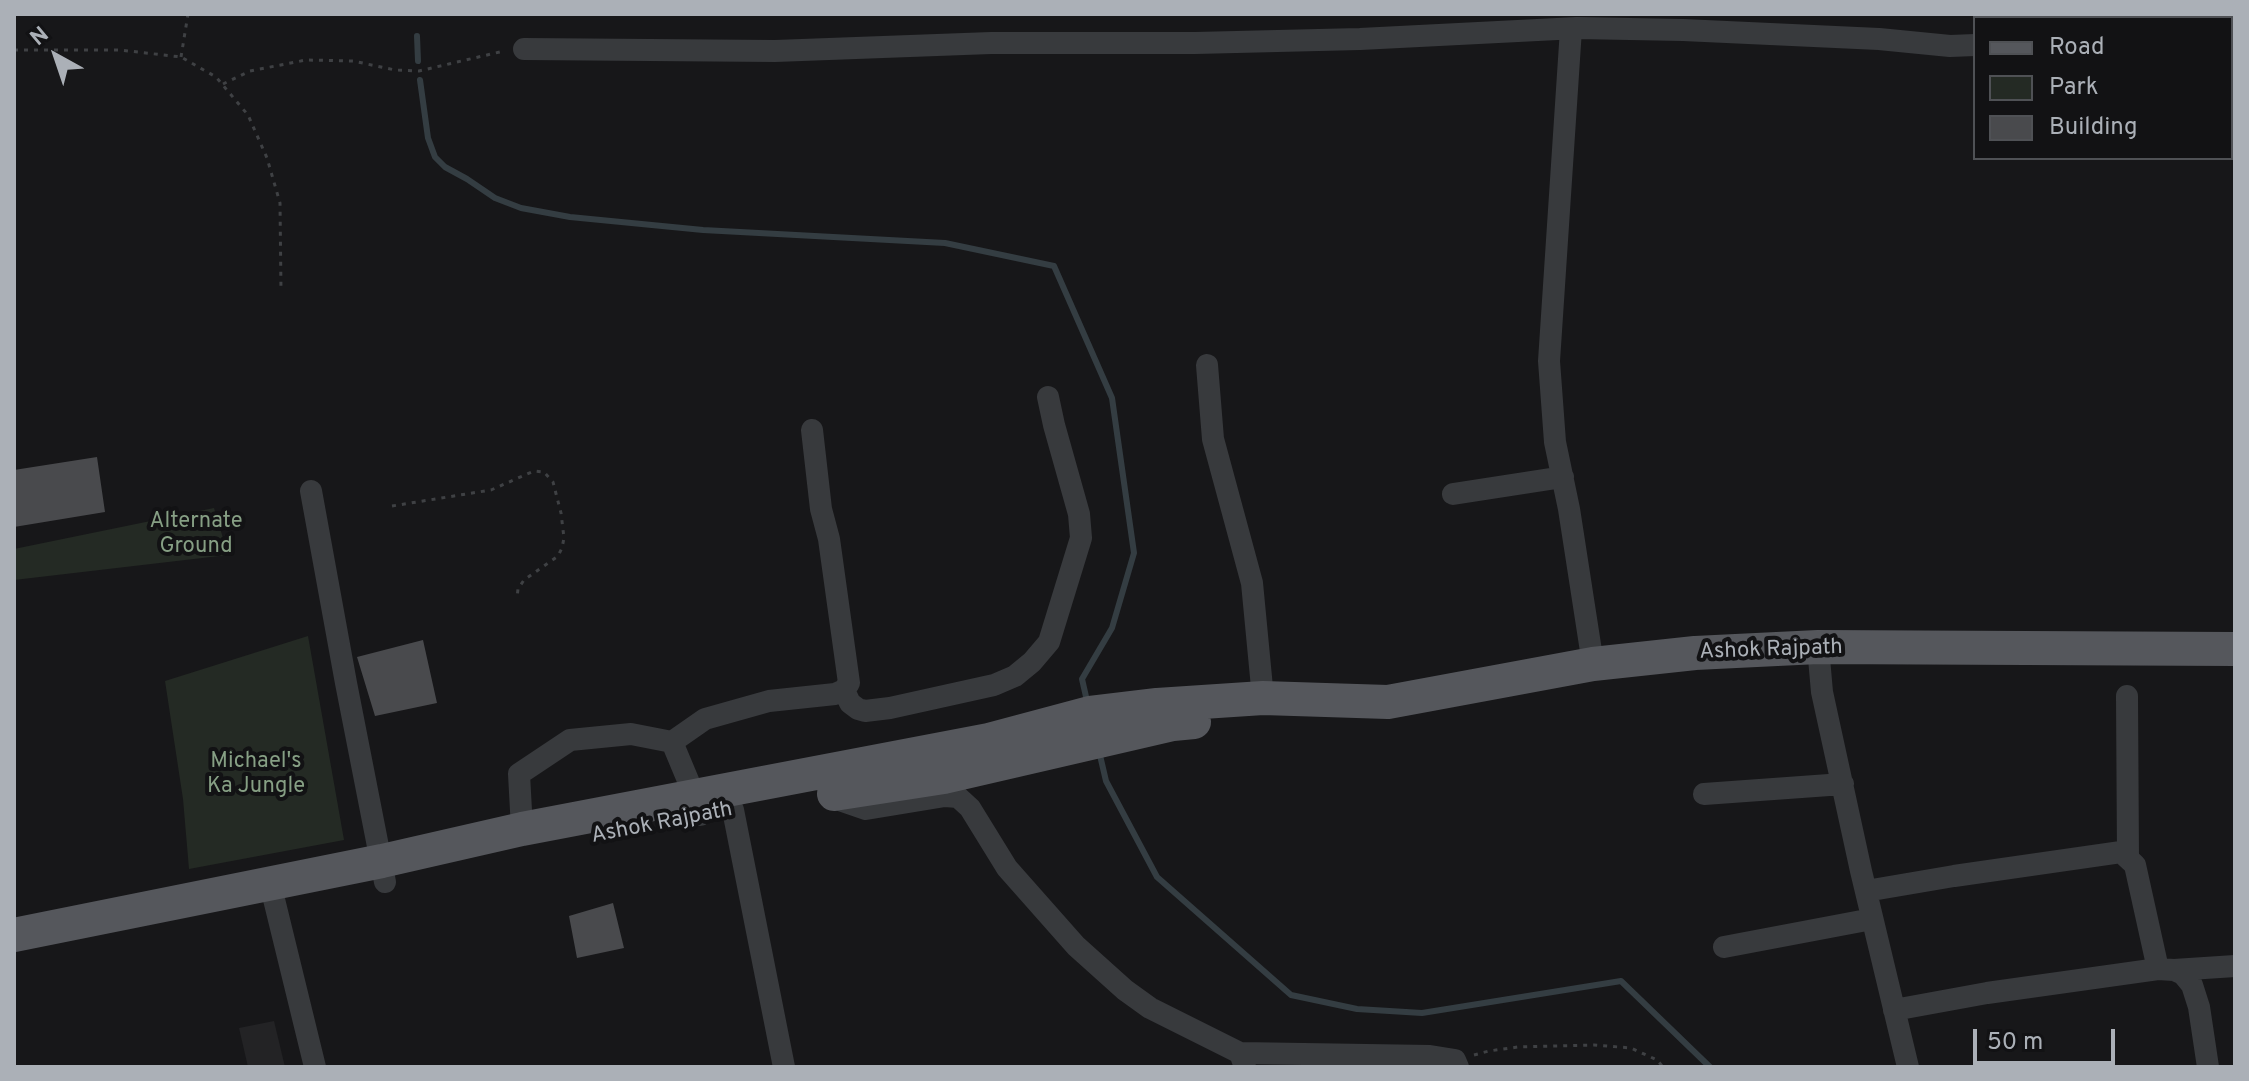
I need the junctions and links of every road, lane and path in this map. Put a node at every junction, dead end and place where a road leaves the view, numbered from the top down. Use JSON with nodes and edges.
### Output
{"nodes":[{"id":1,"x":188,"y":14,"type":"edge"},
{"id":2,"x":1571,"y":29,"type":"junction"},
{"id":3,"x":1973,"y":45,"type":"edge"},
{"id":4,"x":524,"y":49,"type":"joint"},
{"id":5,"x":14,"y":50,"type":"edge"},
{"id":6,"x":181,"y":57,"type":"junction"},
{"id":7,"x":222,"y":84,"type":"junction"},
{"id":8,"x":281,"y":291,"type":"dead end"},
{"id":9,"x":1207,"y":365,"type":"dead end"},
{"id":10,"x":1048,"y":397,"type":"dead end"},
{"id":11,"x":812,"y":430,"type":"dead end"},
{"id":12,"x":1563,"y":477,"type":"junction"},
{"id":13,"x":311,"y":491,"type":"dead end"},
{"id":14,"x":1453,"y":494,"type":"dead end"},
{"id":15,"x":392,"y":506,"type":"dead end"},
{"id":16,"x":517,"y":598,"type":"dead end"},
{"id":17,"x":1818,"y":647,"type":"junction"},
{"id":18,"x":2235,"y":649,"type":"edge"},
{"id":19,"x":1593,"y":664,"type":"junction"},
{"id":20,"x":844,"y":690,"type":"junction"},
{"id":21,"x":2127,"y":696,"type":"dead end"},
{"id":22,"x":1263,"y":698,"type":"junction"},
{"id":23,"x":1311,"y":700,"type":"junction"},
{"id":24,"x":1165,"y":715,"type":"junction"},
{"id":25,"x":672,"y":742,"type":"junction"},
{"id":26,"x":991,"y":753,"type":"junction"},
{"id":27,"x":1843,"y":784,"type":"junction"},
{"id":28,"x":1704,"y":794,"type":"dead end"},
{"id":29,"x":824,"y":795,"type":"junction"},
{"id":30,"x":740,"y":802,"type":"junction"},
{"id":31,"x":698,"y":806,"type":"junction"},
{"id":32,"x":638,"y":818,"type":"junction"},
{"id":33,"x":522,"y":829,"type":"junction"},
{"id":34,"x":2128,"y":857,"type":"junction"},
{"id":35,"x":383,"y":871,"type":"junction"},
{"id":36,"x":1866,"y":891,"type":"junction"},
{"id":37,"x":273,"y":894,"type":"junction"},
{"id":38,"x":1872,"y":919,"type":"junction"},
{"id":39,"x":14,"y":935,"type":"edge"},
{"id":40,"x":1724,"y":947,"type":"dead end"},
{"id":41,"x":14,"y":959,"type":"edge"},
{"id":42,"x":2235,"y":966,"type":"edge"},
{"id":43,"x":2166,"y":970,"type":"junction"},
{"id":44,"x":1894,"y":1010,"type":"junction"},
{"id":45,"x":1242,"y":1060,"type":"edge"},
{"id":46,"x":1456,"y":1064,"type":"edge"},
{"id":47,"x":315,"y":1067,"type":"edge"},
{"id":48,"x":784,"y":1067,"type":"edge"},
{"id":49,"x":1663,"y":1067,"type":"edge"},
{"id":50,"x":1908,"y":1067,"type":"edge"},
{"id":51,"x":2208,"y":1067,"type":"edge"}],
"edges":[{"from":1,"to":6,"type":"path"},
{"from":2,"to":3,"type":"street"},
{"from":2,"to":4,"type":"street"},
{"from":2,"to":12,"type":"street"},
{"from":4,"to":7,"type":"path"},
{"from":5,"to":6,"type":"path"},
{"from":6,"to":7,"type":"path"},
{"from":7,"to":8,"type":"path"},
{"from":9,"to":22,"type":"street"},
{"from":10,"to":20,"type":"street"},
{"from":11,"to":20,"type":"street"},
{"from":12,"to":14,"type":"street"},
{"from":12,"to":19,"type":"street"},
{"from":13,"to":35,"type":"street"},
{"from":15,"to":16,"type":"path"},
{"from":17,"to":18,"type":"main road","name":"Ashok Rajpath"},
{"from":17,"to":19,"type":"main road","name":"Ashok Rajpath"},
{"from":17,"to":27,"type":"street"},
{"from":19,"to":23,"type":"main road","name":"Ashok Rajpath"},
{"from":20,"to":25,"type":"street"},
{"from":21,"to":34,"type":"street"},
{"from":22,"to":23,"type":"main road","name":"Ashok Rajpath"},
{"from":22,"to":24,"type":"main road","name":"Ashok Rajpath"},
{"from":23,"to":24,"type":"main road","name":"Ashok Rajpath"},
{"from":24,"to":26,"type":"main road","name":"Ashok Rajpath"},
{"from":25,"to":31,"type":"street"},
{"from":25,"to":33,"type":"street"},
{"from":26,"to":29,"type":"main road","name":"Ashok Rajpath"},
{"from":26,"to":30,"type":"main road","name":"Ashok Rajpath"},
{"from":27,"to":28,"type":"street"},
{"from":27,"to":36,"type":"street"},
{"from":29,"to":30,"type":"main road","name":"Ashok Rajpath"},
{"from":29,"to":45,"type":"street"},
{"from":30,"to":31,"type":"main road","name":"Ashok Rajpath"},
{"from":30,"to":48,"type":"street"},
{"from":31,"to":32,"type":"main road","name":"Ashok Rajpath"},
{"from":32,"to":33,"type":"main road","name":"Ashok Rajpath"},
{"from":32,"to":35,"type":"main road","name":"Ashok Rajpath"},
{"from":33,"to":35,"type":"main road","name":"Ashok Rajpath"},
{"from":34,"to":36,"type":"street"},
{"from":34,"to":43,"type":"street"},
{"from":35,"to":37,"type":"main road","name":"Ashok Rajpath"},
{"from":36,"to":38,"type":"street"},
{"from":37,"to":39,"type":"main road","name":"Ashok Rajpath"},
{"from":37,"to":41,"type":"main road","name":"Ashok Rajpath"},
{"from":37,"to":47,"type":"street"},
{"from":38,"to":40,"type":"street"},
{"from":38,"to":44,"type":"street"},
{"from":42,"to":43,"type":"street"},
{"from":43,"to":44,"type":"street"},
{"from":43,"to":51,"type":"street"},
{"from":44,"to":50,"type":"street"},
{"from":45,"to":46,"type":"street"},
{"from":46,"to":49,"type":"path"}]}
